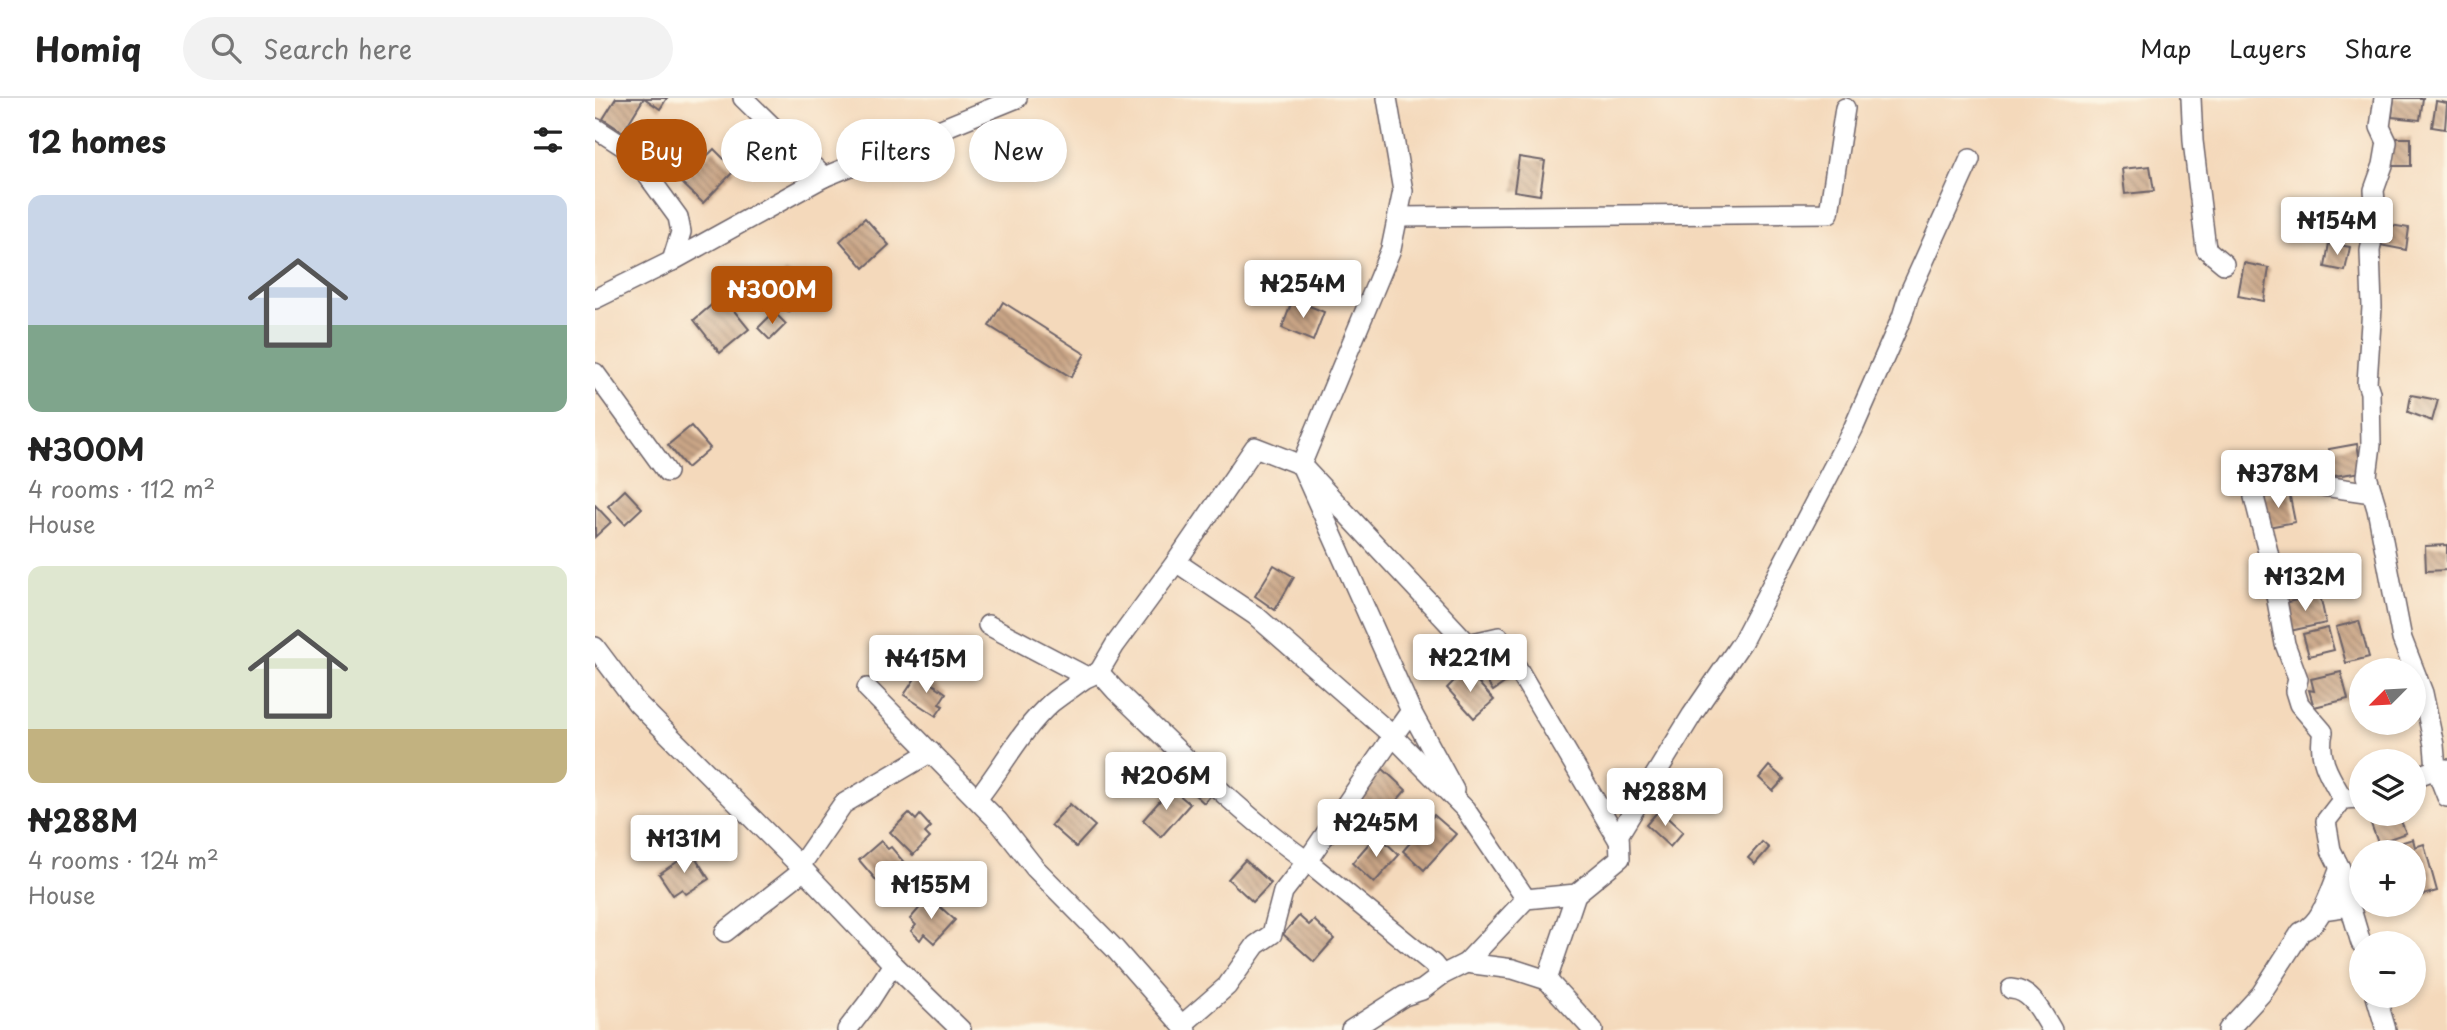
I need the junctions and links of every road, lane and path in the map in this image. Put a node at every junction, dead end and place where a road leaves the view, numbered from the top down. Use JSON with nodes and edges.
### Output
{"nodes":[{"id":1,"x":743,"y":98,"type":"edge"},
{"id":2,"x":1017,"y":98,"type":"edge"},
{"id":3,"x":1387,"y":98,"type":"edge"},
{"id":4,"x":2191,"y":98,"type":"edge"},
{"id":5,"x":2384,"y":98,"type":"edge"},
{"id":6,"x":1845,"y":108,"type":"dead end"},
{"id":7,"x":595,"y":128,"type":"edge"},
{"id":8,"x":1970,"y":159,"type":"dead end"},
{"id":9,"x":824,"y":177,"type":"junction"},
{"id":10,"x":1398,"y":217,"type":"junction"},
{"id":11,"x":672,"y":261,"type":"junction"},
{"id":12,"x":2224,"y":264,"type":"dead end"},
{"id":13,"x":595,"y":299,"type":"edge"},
{"id":14,"x":595,"y":373,"type":"edge"},
{"id":15,"x":1301,"y":465,"type":"junction"},
{"id":16,"x":667,"y":472,"type":"dead end"},
{"id":17,"x":2372,"y":493,"type":"junction"},
{"id":18,"x":1176,"y":562,"type":"junction"},
{"id":19,"x":988,"y":625,"type":"dead end"},
{"id":20,"x":595,"y":647,"type":"edge"},
{"id":21,"x":1093,"y":675,"type":"junction"},
{"id":22,"x":867,"y":688,"type":"dead end"},
{"id":23,"x":1412,"y":711,"type":"junction"},
{"id":24,"x":1394,"y":736,"type":"junction"},
{"id":25,"x":931,"y":752,"type":"junction"},
{"id":26,"x":2441,"y":769,"type":"edge"},
{"id":27,"x":2349,"y":795,"type":"edge"},
{"id":28,"x":2447,"y":797,"type":"edge"},
{"id":29,"x":977,"y":799,"type":"junction"},
{"id":30,"x":2349,"y":801,"type":"edge"},
{"id":31,"x":1465,"y":809,"type":"junction"},
{"id":32,"x":1619,"y":841,"type":"junction"},
{"id":33,"x":1307,"y":861,"type":"junction"},
{"id":34,"x":802,"y":868,"type":"junction"},
{"id":35,"x":2340,"y":868,"type":"junction"},
{"id":36,"x":1576,"y":894,"type":"junction"},
{"id":37,"x":1526,"y":899,"type":"junction"},
{"id":38,"x":2349,"y":902,"type":"edge"},
{"id":39,"x":2349,"y":906,"type":"edge"},
{"id":40,"x":2322,"y":910,"type":"junction"},
{"id":41,"x":726,"y":932,"type":"dead end"},
{"id":42,"x":1467,"y":963,"type":"junction"},
{"id":43,"x":893,"y":964,"type":"junction"},
{"id":44,"x":1442,"y":975,"type":"junction"},
{"id":45,"x":1547,"y":981,"type":"junction"},
{"id":46,"x":2011,"y":989,"type":"dead end"},
{"id":47,"x":2380,"y":1008,"type":"edge"},
{"id":48,"x":1184,"y":1028,"type":"edge"},
{"id":49,"x":847,"y":1030,"type":"edge"},
{"id":50,"x":961,"y":1030,"type":"edge"},
{"id":51,"x":1351,"y":1030,"type":"edge"},
{"id":52,"x":1593,"y":1030,"type":"edge"},
{"id":53,"x":2052,"y":1030,"type":"edge"},
{"id":54,"x":2228,"y":1030,"type":"edge"},
{"id":55,"x":2386,"y":1030,"type":"edge"}],
"edges":[{"from":1,"to":9,"type":"street"},
{"from":2,"to":9,"type":"street"},
{"from":3,"to":10,"type":"street"},
{"from":4,"to":12,"type":"street"},
{"from":5,"to":17,"type":"street"},
{"from":6,"to":10,"type":"street"},
{"from":7,"to":11,"type":"street"},
{"from":8,"to":32,"type":"street"},
{"from":9,"to":11,"type":"street"},
{"from":10,"to":15,"type":"street"},
{"from":11,"to":13,"type":"street"},
{"from":14,"to":16,"type":"street"},
{"from":15,"to":18,"type":"street"},
{"from":15,"to":23,"type":"street"},
{"from":15,"to":32,"type":"street"},
{"from":17,"to":26,"type":"street"},
{"from":17,"to":27,"type":"street"},
{"from":18,"to":21,"type":"street"},
{"from":18,"to":24,"type":"street"},
{"from":19,"to":21,"type":"street"},
{"from":20,"to":34,"type":"street"},
{"from":21,"to":29,"type":"street"},
{"from":21,"to":33,"type":"street"},
{"from":22,"to":25,"type":"street"},
{"from":23,"to":24,"type":"street"},
{"from":23,"to":31,"type":"street"},
{"from":24,"to":31,"type":"street"},
{"from":24,"to":33,"type":"street"},
{"from":25,"to":29,"type":"street"},
{"from":25,"to":34,"type":"street"},
{"from":26,"to":28,"type":"street"},
{"from":29,"to":48,"type":"street"},
{"from":30,"to":35,"type":"street"},
{"from":31,"to":37,"type":"street"},
{"from":32,"to":36,"type":"street"},
{"from":33,"to":44,"type":"street"},
{"from":33,"to":48,"type":"street"},
{"from":34,"to":41,"type":"street"},
{"from":34,"to":43,"type":"street"},
{"from":35,"to":38,"type":"street"},
{"from":35,"to":40,"type":"street"},
{"from":36,"to":37,"type":"street"},
{"from":36,"to":45,"type":"street"},
{"from":37,"to":42,"type":"street"},
{"from":39,"to":40,"type":"street"},
{"from":40,"to":54,"type":"street"},
{"from":42,"to":44,"type":"street"},
{"from":42,"to":45,"type":"street"},
{"from":43,"to":49,"type":"street"},
{"from":43,"to":50,"type":"street"},
{"from":44,"to":51,"type":"street"},
{"from":45,"to":52,"type":"street"},
{"from":46,"to":53,"type":"street"},
{"from":47,"to":55,"type":"street"}]}
